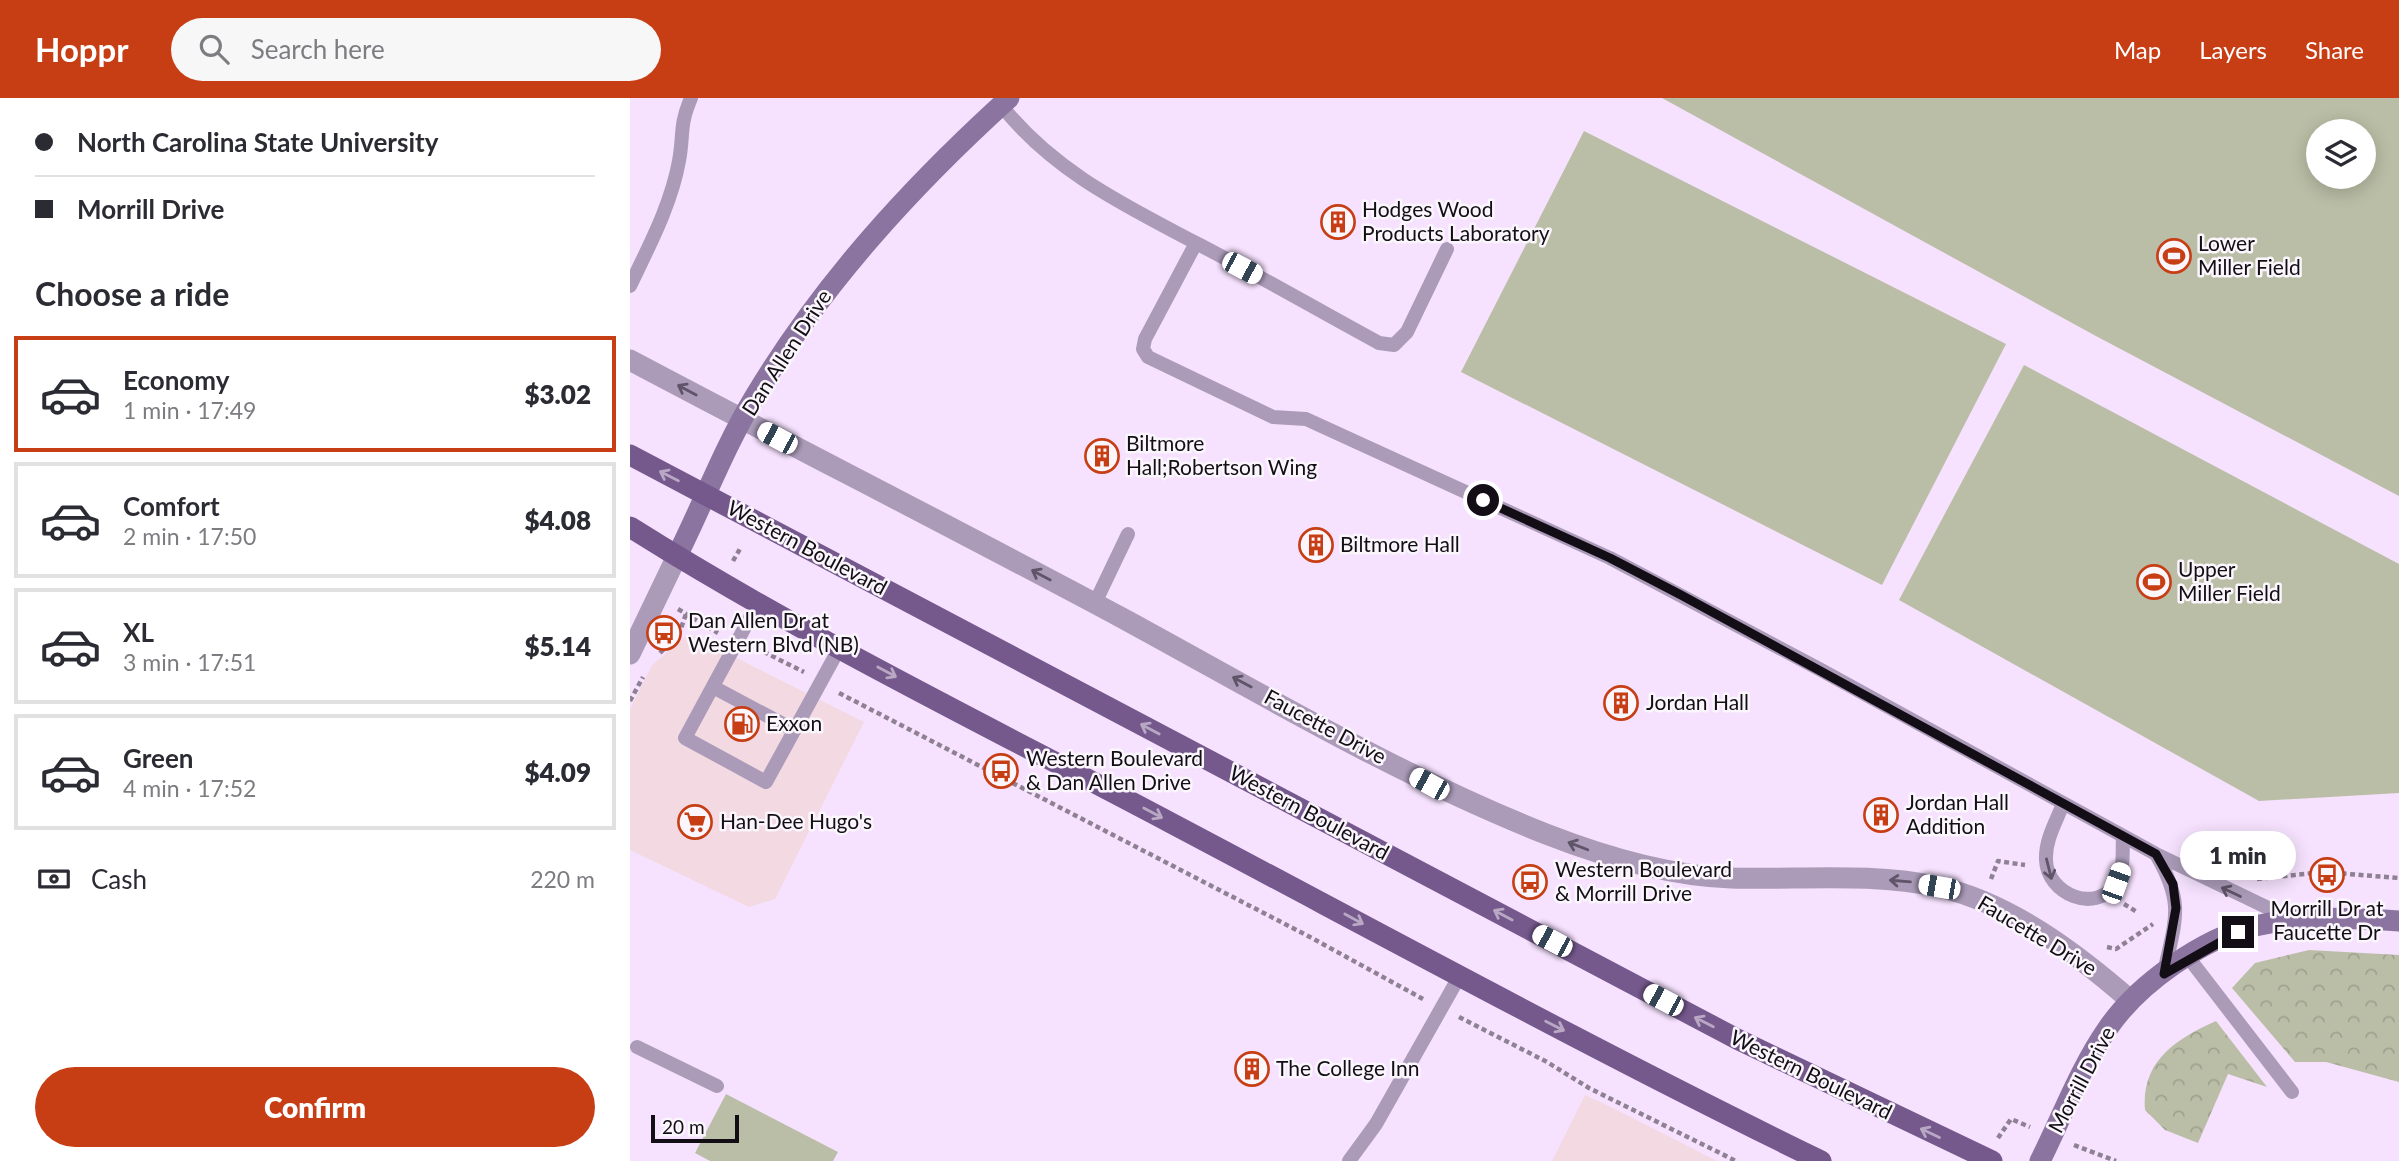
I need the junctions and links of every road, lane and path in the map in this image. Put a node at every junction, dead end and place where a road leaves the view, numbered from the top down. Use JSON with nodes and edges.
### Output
{"nodes":[{"id":1,"x":691,"y":98,"type":"edge"},
{"id":2,"x":1005,"y":102,"type":"edge"},
{"id":3,"x":1196,"y":243,"type":"junction"},
{"id":4,"x":1447,"y":249,"type":"dead end"},
{"id":5,"x":630,"y":286,"type":"edge"},
{"id":6,"x":630,"y":360,"type":"edge"},
{"id":7,"x":743,"y":420,"type":"junction"},
{"id":8,"x":630,"y":456,"type":"edge"},
{"id":9,"x":707,"y":495,"type":"junction"},
{"id":10,"x":630,"y":527,"type":"edge"},
{"id":11,"x":1128,"y":534,"type":"dead end"},
{"id":12,"x":741,"y":547,"type":"dead end"},
{"id":13,"x":677,"y":556,"type":"junction"},
{"id":14,"x":732,"y":563,"type":"dead end"},
{"id":15,"x":758,"y":603,"type":"junction"},
{"id":16,"x":1095,"y":603,"type":"junction"},
{"id":17,"x":686,"y":614,"type":"dead end"},
{"id":18,"x":716,"y":632,"type":"dead end"},
{"id":19,"x":840,"y":647,"type":"junction"},
{"id":20,"x":760,"y":649,"type":"dead end"},
{"id":21,"x":630,"y":654,"type":"edge"},
{"id":22,"x":797,"y":668,"type":"dead end"},
{"id":23,"x":713,"y":687,"type":"junction"},
{"id":24,"x":839,"y":693,"type":"dead end"},
{"id":25,"x":794,"y":730,"type":"junction"},
{"id":26,"x":2063,"y":804,"type":"junction"},
{"id":27,"x":2123,"y":836,"type":"junction"},
{"id":28,"x":2156,"y":854,"type":"junction"},
{"id":29,"x":2033,"y":865,"type":"dead end"},
{"id":30,"x":2399,"y":878,"type":"edge"},
{"id":31,"x":2243,"y":881,"type":"dead end"},
{"id":32,"x":1989,"y":882,"type":"dead end"},
{"id":33,"x":2293,"y":920,"type":"junction"},
{"id":34,"x":2399,"y":921,"type":"edge"},
{"id":35,"x":2155,"y":923,"type":"dead end"},
{"id":36,"x":2097,"y":944,"type":"dead end"},
{"id":37,"x":2188,"y":957,"type":"junction"},
{"id":38,"x":2164,"y":974,"type":"junction"},
{"id":39,"x":1460,"y":977,"type":"junction"},
{"id":40,"x":1414,"y":995,"type":"dead end"},
{"id":41,"x":2130,"y":1000,"type":"junction"},
{"id":42,"x":1469,"y":1023,"type":"dead end"},
{"id":43,"x":637,"y":1046,"type":"dead end"},
{"id":44,"x":717,"y":1086,"type":"dead end"},
{"id":45,"x":2292,"y":1091,"type":"dead end"},
{"id":46,"x":2097,"y":1155,"type":"dead end"},
{"id":47,"x":1349,"y":1161,"type":"edge"},
{"id":48,"x":1736,"y":1161,"type":"edge"},
{"id":49,"x":1821,"y":1161,"type":"edge"},
{"id":50,"x":1992,"y":1161,"type":"edge"},
{"id":51,"x":2040,"y":1161,"type":"edge"},
{"id":52,"x":2116,"y":1161,"type":"edge"}],
"edges":[{"from":1,"to":5,"type":"lane"},
{"from":2,"to":3,"type":"lane"},
{"from":2,"to":7,"type":"street","name":"Dan Allen Drive"},
{"from":3,"to":4,"type":"lane"},
{"from":3,"to":26,"type":"lane"},
{"from":7,"to":6,"type":"street","name":"Faucette Drive","one_way":true},
{"from":7,"to":9,"type":"street","name":"Dan Allen Drive"},
{"from":16,"to":7,"type":"street","name":"Faucette Drive","one_way":true},
{"from":9,"to":8,"type":"main road","name":"Western Boulevard","one_way":true},
{"from":9,"to":13,"type":"street","name":"Dan Allen Drive"},
{"from":50,"to":9,"type":"main road","name":"Western Boulevard","one_way":true},
{"from":10,"to":13,"type":"main road"},
{"from":11,"to":16,"type":"lane"},
{"from":12,"to":14,"type":"path"},
{"from":13,"to":15,"type":"main road"},
{"from":13,"to":21,"type":"street","name":"Dan Allen Drive"},
{"from":15,"to":19,"type":"main road"},
{"from":15,"to":23,"type":"lane"},
{"from":41,"to":16,"type":"street","name":"Faucette Drive","one_way":true},
{"from":17,"to":18,"type":"path"},
{"from":19,"to":25,"type":"lane"},
{"from":19,"to":39,"type":"main road","one_way":true},
{"from":20,"to":22,"type":"path"},
{"from":23,"to":25,"type":"lane"},
{"from":23,"to":25,"type":"lane"},
{"from":24,"to":40,"type":"path"},
{"from":26,"to":27,"type":"lane"},
{"from":26,"to":27,"type":"lane","one_way":true},
{"from":27,"to":28,"type":"lane"},
{"from":33,"to":28,"type":"lane","one_way":true},
{"from":28,"to":38,"type":"lane"},
{"from":29,"to":32,"type":"path"},
{"from":30,"to":31,"type":"path"},
{"from":33,"to":34,"type":"street","name":"Morrill Drive"},
{"from":33,"to":37,"type":"street","name":"Morrill Drive"},
{"from":35,"to":36,"type":"path"},
{"from":37,"to":38,"type":"street","name":"Morrill Drive"},
{"from":37,"to":45,"type":"lane"},
{"from":38,"to":41,"type":"street","name":"Morrill Drive"},
{"from":39,"to":47,"type":"lane"},
{"from":39,"to":49,"type":"main road","one_way":true},
{"from":41,"to":51,"type":"street","name":"Morrill Drive"},
{"from":42,"to":48,"type":"path"},
{"from":43,"to":44,"type":"lane"},
{"from":46,"to":52,"type":"path"}]}
